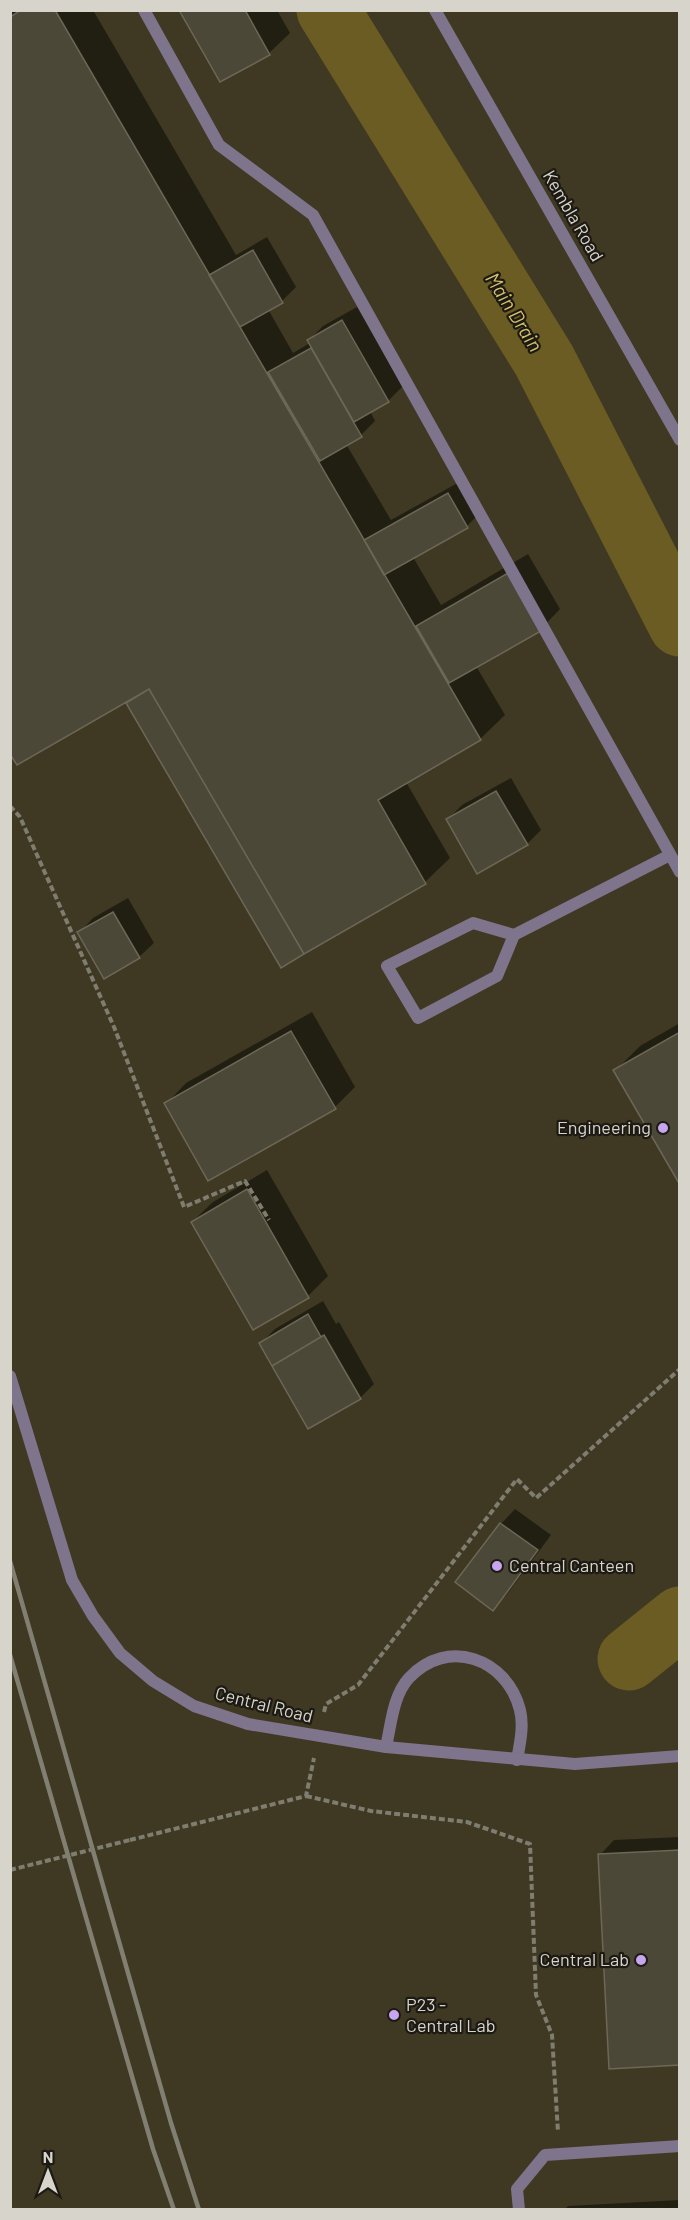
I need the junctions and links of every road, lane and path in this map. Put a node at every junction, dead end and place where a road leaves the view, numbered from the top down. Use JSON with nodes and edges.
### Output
{"nodes":[{"id":1,"x":144,"y":10,"type":"edge"},
{"id":2,"x":435,"y":10,"type":"edge"},
{"id":3,"x":680,"y":440,"type":"edge"},
{"id":4,"x":10,"y":806,"type":"edge"},
{"id":5,"x":670,"y":855,"type":"junction"},
{"id":6,"x":680,"y":872,"type":"edge"},
{"id":7,"x":514,"y":935,"type":"junction"},
{"id":8,"x":269,"y":1220,"type":"dead end"},
{"id":9,"x":680,"y":1369,"type":"edge"},
{"id":10,"x":10,"y":1376,"type":"edge"},
{"id":11,"x":318,"y":1737,"type":"junction"},
{"id":12,"x":386,"y":1747,"type":"junction"},
{"id":13,"x":680,"y":1756,"type":"edge"},
{"id":14,"x":517,"y":1760,"type":"junction"},
{"id":15,"x":306,"y":1796,"type":"junction"},
{"id":16,"x":10,"y":1870,"type":"edge"},
{"id":17,"x":680,"y":2146,"type":"edge"},
{"id":18,"x":545,"y":2155,"type":"junction"},
{"id":19,"x":519,"y":2210,"type":"edge"}],
"edges":[{"from":1,"to":5,"type":"street"},
{"from":2,"to":3,"type":"street","name":"Kembla Road"},
{"from":4,"to":8,"type":"path"},
{"from":5,"to":6,"type":"street"},
{"from":5,"to":7,"type":"street"},
{"from":7,"to":7,"type":"street"},
{"from":9,"to":11,"type":"path"},
{"from":10,"to":11,"type":"street","name":"Central Road"},
{"from":11,"to":12,"type":"street","name":"Central Road"},
{"from":11,"to":15,"type":"path"},
{"from":12,"to":14,"type":"street","name":"Central Road"},
{"from":12,"to":14,"type":"street"},
{"from":13,"to":14,"type":"street","name":"Central Road"},
{"from":15,"to":16,"type":"path","bridge":true},
{"from":15,"to":18,"type":"path"},
{"from":17,"to":18,"type":"street"},
{"from":18,"to":19,"type":"street"}]}
